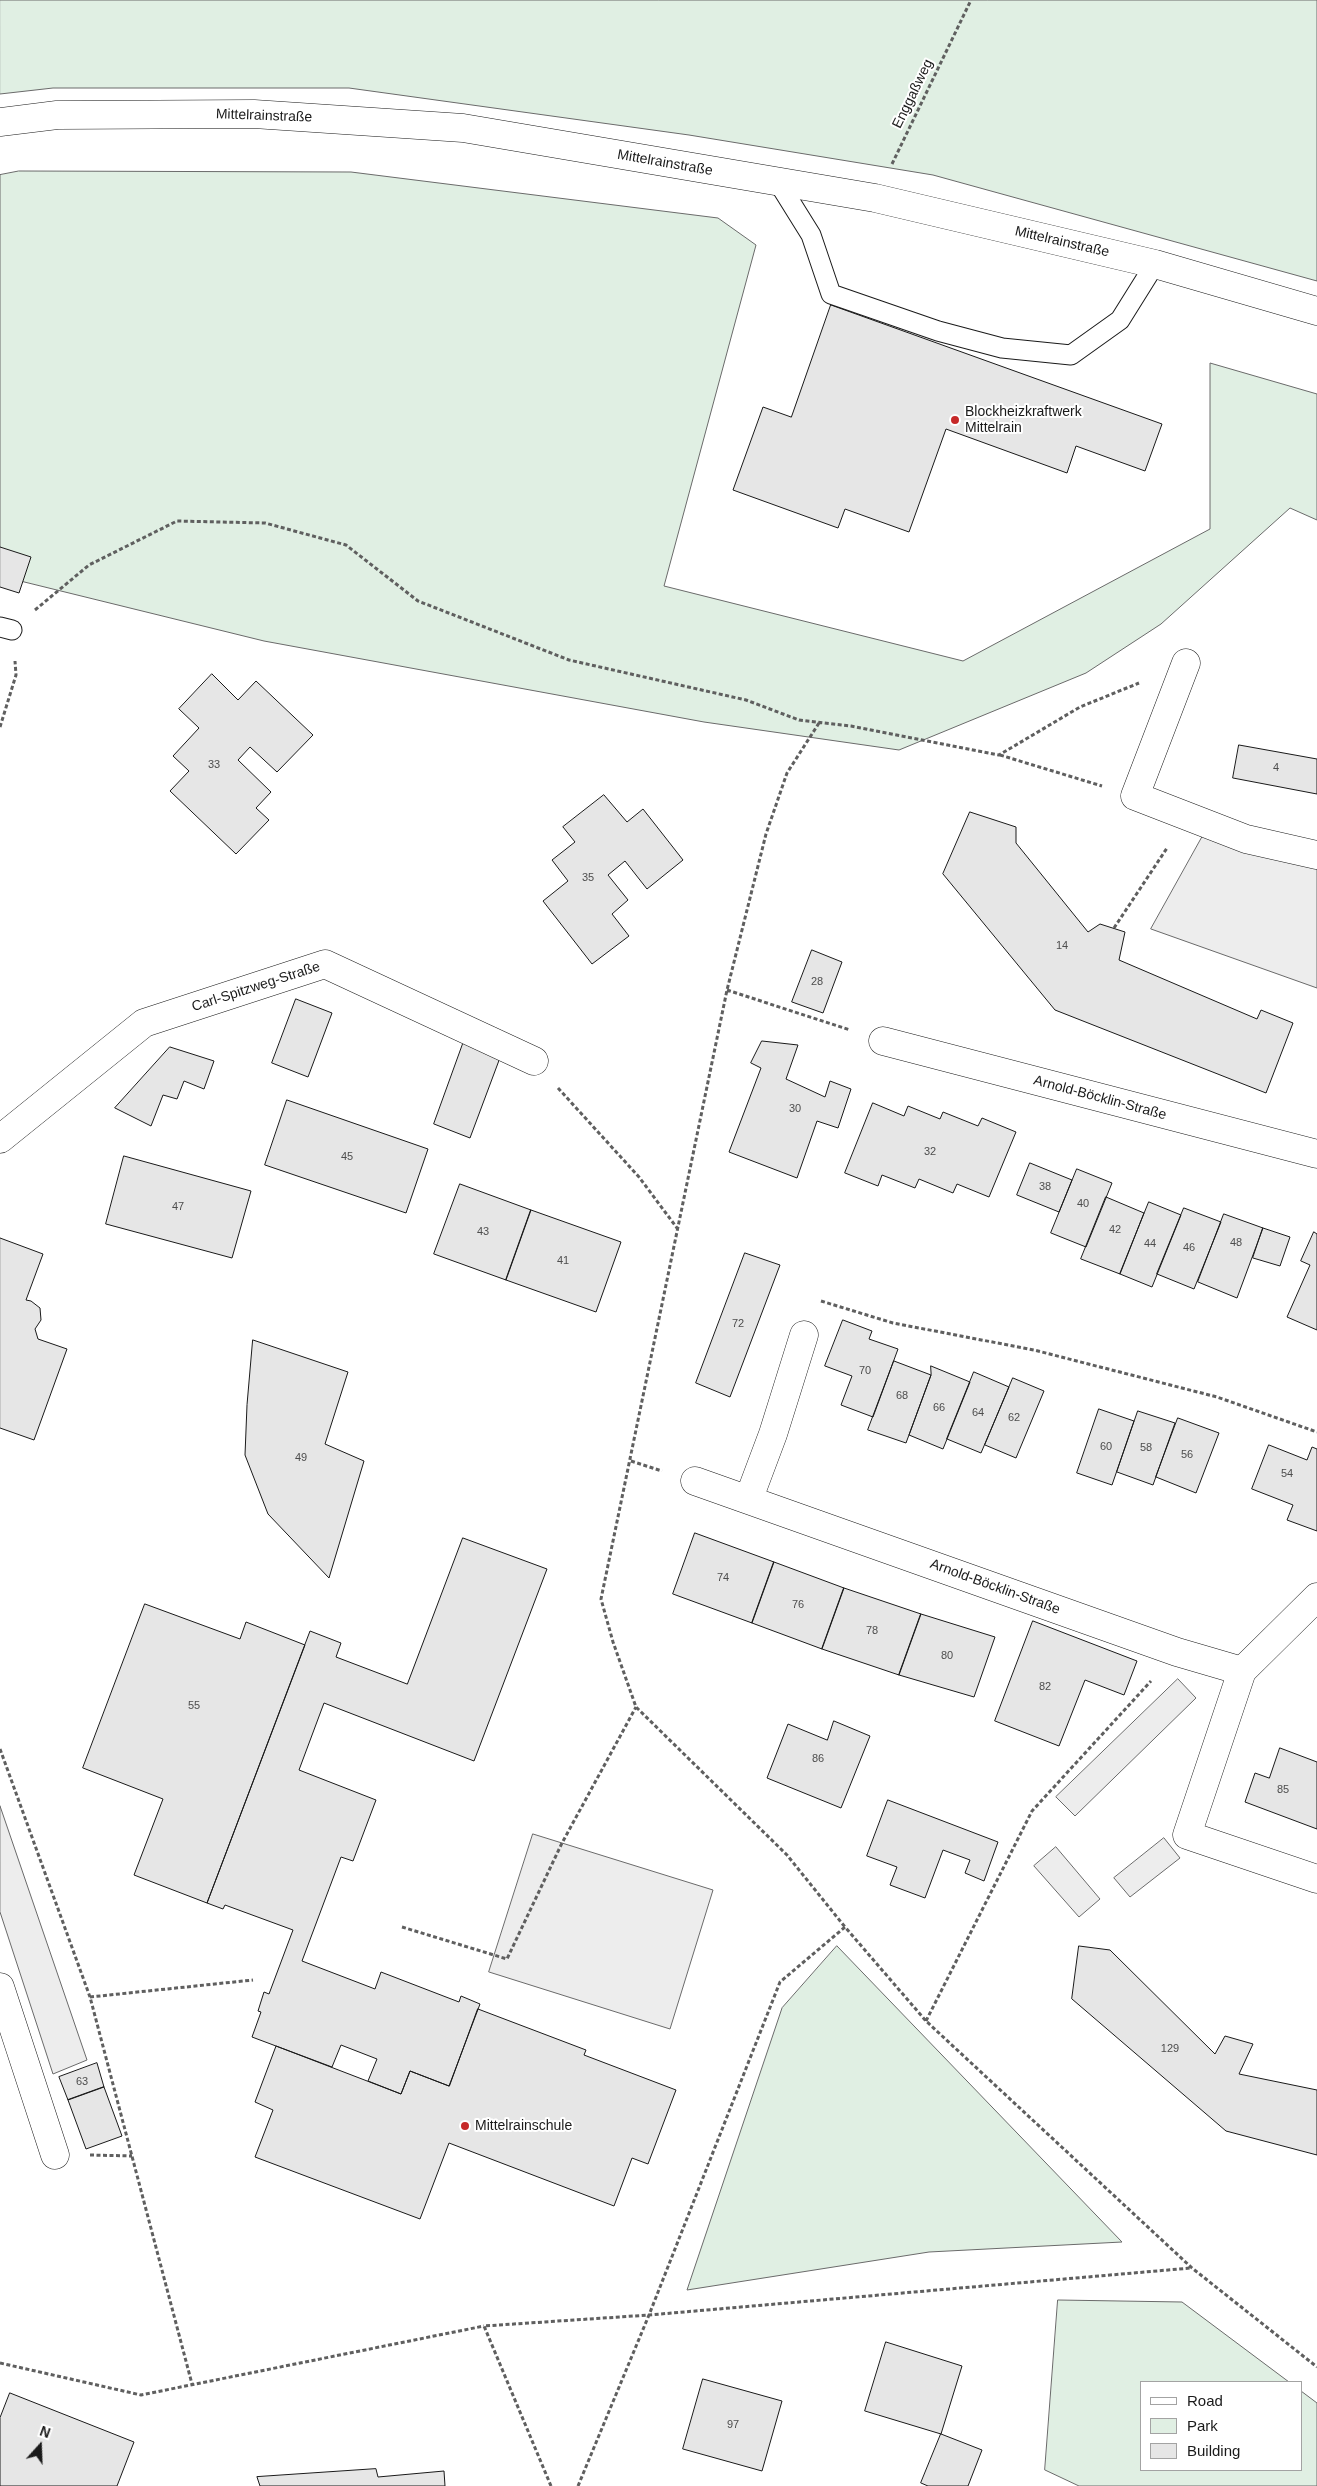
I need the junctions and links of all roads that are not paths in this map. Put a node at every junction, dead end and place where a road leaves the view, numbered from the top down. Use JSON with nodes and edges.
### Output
{"nodes":[{"id":1,"x":0,"y":122,"type":"edge"},
{"id":2,"x":778,"y":182,"type":"junction"},
{"id":3,"x":1155,"y":264,"type":"junction"},
{"id":4,"x":1317,"y":311,"type":"edge"},
{"id":5,"x":1186,"y":663,"type":"road end"},
{"id":6,"x":1317,"y":855,"type":"edge"},
{"id":7,"x":883,"y":1041,"type":"road end"},
{"id":8,"x":534,"y":1061,"type":"road end"},
{"id":9,"x":0,"y":1139,"type":"edge"},
{"id":10,"x":1317,"y":1154,"type":"edge"},
{"id":11,"x":804,"y":1335,"type":"dead end"},
{"id":12,"x":694,"y":1481,"type":"dead end"},
{"id":13,"x":749,"y":1498,"type":"junction"},
{"id":14,"x":1317,"y":1596,"type":"edge"},
{"id":15,"x":1242,"y":1671,"type":"junction"},
{"id":16,"x":1317,"y":1879,"type":"edge"},
{"id":17,"x":0,"y":1988,"type":"edge"},
{"id":18,"x":55,"y":2155,"type":"dead end"}],
"edges":[{"from":1,"to":2,"type":"street","name":"Mittelrainstraße"},
{"from":2,"to":3,"type":"street","name":"Mittelrainstraße"},
{"from":2,"to":3,"type":"lane"},
{"from":3,"to":4,"type":"street","name":"Mittelrainstraße"},
{"from":5,"to":6,"type":"street"},
{"from":7,"to":10,"type":"street","name":"Arnold-Böcklin-Straße"},
{"from":8,"to":9,"type":"street","name":"Carl-Spitzweg-Straße"},
{"from":11,"to":13,"type":"street"},
{"from":12,"to":13,"type":"street","name":"Arnold-Böcklin-Straße"},
{"from":13,"to":15,"type":"street","name":"Arnold-Böcklin-Straße"},
{"from":14,"to":15,"type":"street"},
{"from":15,"to":16,"type":"street"},
{"from":17,"to":18,"type":"street"}]}
